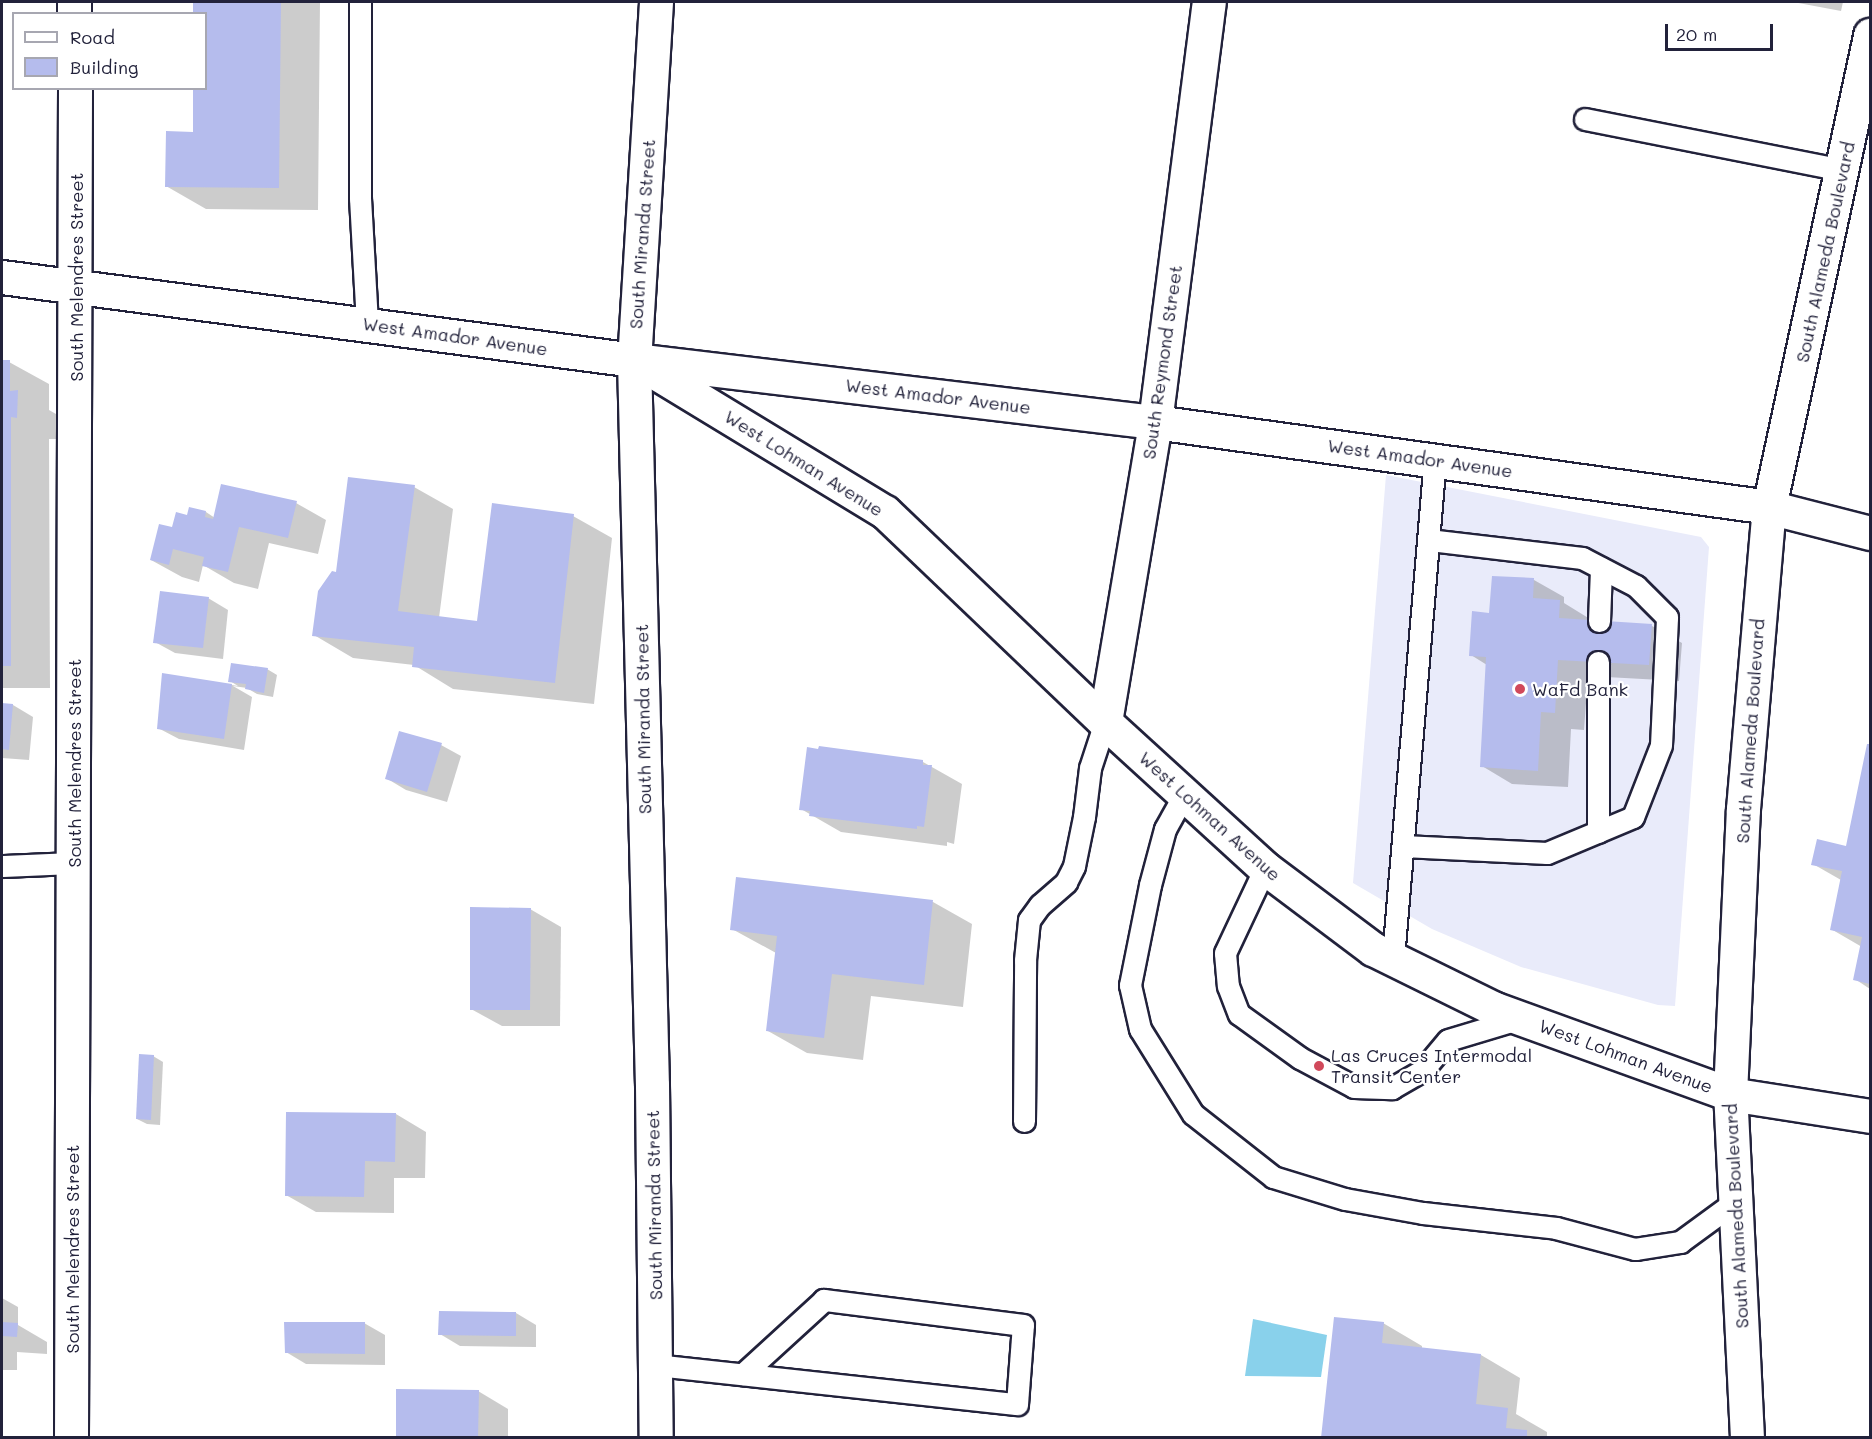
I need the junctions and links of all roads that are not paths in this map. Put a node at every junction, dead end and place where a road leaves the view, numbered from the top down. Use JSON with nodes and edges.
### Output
{"nodes":[{"id":1,"x":360,"y":2,"type":"edge"},
{"id":2,"x":656,"y":2,"type":"edge"},
{"id":3,"x":1209,"y":2,"type":"edge"},
{"id":4,"x":1870,"y":35,"type":"edge"},
{"id":5,"x":75,"y":90,"type":"edge"},
{"id":6,"x":1586,"y":119,"type":"dead end"},
{"id":7,"x":1843,"y":170,"type":"junction"},
{"id":8,"x":2,"y":277,"type":"edge"},
{"id":9,"x":76,"y":286,"type":"junction"},
{"id":10,"x":367,"y":324,"type":"junction"},
{"id":11,"x":634,"y":360,"type":"junction"},
{"id":12,"x":1155,"y":422,"type":"junction"},
{"id":13,"x":1435,"y":461,"type":"junction"},
{"id":14,"x":1769,"y":507,"type":"junction"},
{"id":15,"x":1870,"y":533,"type":"edge"},
{"id":16,"x":1428,"y":540,"type":"junction"},
{"id":17,"x":1601,"y":568,"type":"junction"},
{"id":18,"x":1599,"y":621,"type":"dead end"},
{"id":19,"x":1598,"y":662,"type":"dead end"},
{"id":20,"x":1105,"y":722,"type":"junction"},
{"id":21,"x":1185,"y":793,"type":"junction"},
{"id":22,"x":1598,"y":832,"type":"junction"},
{"id":23,"x":1403,"y":846,"type":"junction"},
{"id":24,"x":74,"y":863,"type":"junction"},
{"id":25,"x":2,"y":866,"type":"edge"},
{"id":26,"x":1265,"y":868,"type":"junction"},
{"id":27,"x":1393,"y":958,"type":"junction"},
{"id":28,"x":1521,"y":1018,"type":"junction"},
{"id":29,"x":1730,"y":1094,"type":"junction"},
{"id":30,"x":1870,"y":1116,"type":"edge"},
{"id":31,"x":1024,"y":1121,"type":"dead end"},
{"id":32,"x":1736,"y":1201,"type":"junction"},
{"id":33,"x":656,"y":1365,"type":"junction"},
{"id":34,"x":743,"y":1374,"type":"junction"},
{"id":35,"x":71,"y":1437,"type":"edge"},
{"id":36,"x":657,"y":1437,"type":"edge"},
{"id":37,"x":1747,"y":1437,"type":"edge"}],
"edges":[{"from":1,"to":10,"type":"lane"},
{"from":2,"to":11,"type":"main road","name":"South Miranda Street"},
{"from":3,"to":12,"type":"main road","name":"South Reymond Street"},
{"from":4,"to":7,"type":"main road","name":"South Alameda Boulevard"},
{"from":5,"to":9,"type":"main road","name":"South Melendres Street"},
{"from":6,"to":7,"type":"lane"},
{"from":7,"to":14,"type":"main road","name":"South Alameda Boulevard"},
{"from":8,"to":9,"type":"main road","name":"West Amador Avenue"},
{"from":9,"to":10,"type":"main road","name":"West Amador Avenue"},
{"from":9,"to":24,"type":"main road","name":"South Melendres Street"},
{"from":10,"to":11,"type":"main road","name":"West Amador Avenue"},
{"from":11,"to":12,"type":"main road","name":"West Amador Avenue"},
{"from":11,"to":20,"type":"main road","name":"West Lohman Avenue"},
{"from":11,"to":33,"type":"main road","name":"South Miranda Street"},
{"from":12,"to":13,"type":"main road","name":"West Amador Avenue"},
{"from":12,"to":20,"type":"main road","name":"South Reymond Street"},
{"from":13,"to":14,"type":"main road","name":"West Amador Avenue"},
{"from":13,"to":16,"type":"lane"},
{"from":14,"to":15,"type":"main road","name":"West Amador Avenue"},
{"from":14,"to":29,"type":"main road","name":"South Alameda Boulevard"},
{"from":16,"to":17,"type":"lane"},
{"from":16,"to":23,"type":"lane"},
{"from":17,"to":18,"type":"lane"},
{"from":17,"to":22,"type":"lane"},
{"from":19,"to":22,"type":"lane"},
{"from":20,"to":21,"type":"main road","name":"West Lohman Avenue"},
{"from":20,"to":31,"type":"lane"},
{"from":21,"to":26,"type":"main road","name":"West Lohman Avenue"},
{"from":21,"to":32,"type":"lane"},
{"from":22,"to":23,"type":"lane"},
{"from":23,"to":27,"type":"lane"},
{"from":24,"to":25,"type":"lane"},
{"from":24,"to":35,"type":"main road","name":"South Melendres Street"},
{"from":26,"to":27,"type":"main road","name":"West Lohman Avenue"},
{"from":26,"to":28,"type":"lane"},
{"from":27,"to":28,"type":"main road","name":"West Lohman Avenue"},
{"from":28,"to":29,"type":"main road","name":"West Lohman Avenue"},
{"from":29,"to":30,"type":"main road","name":"West Lohman Avenue"},
{"from":29,"to":32,"type":"main road","name":"South Alameda Boulevard"},
{"from":32,"to":37,"type":"main road","name":"South Alameda Boulevard"},
{"from":33,"to":34,"type":"lane"},
{"from":33,"to":36,"type":"main road","name":"South Miranda Street"},
{"from":34,"to":34,"type":"lane"}]}
